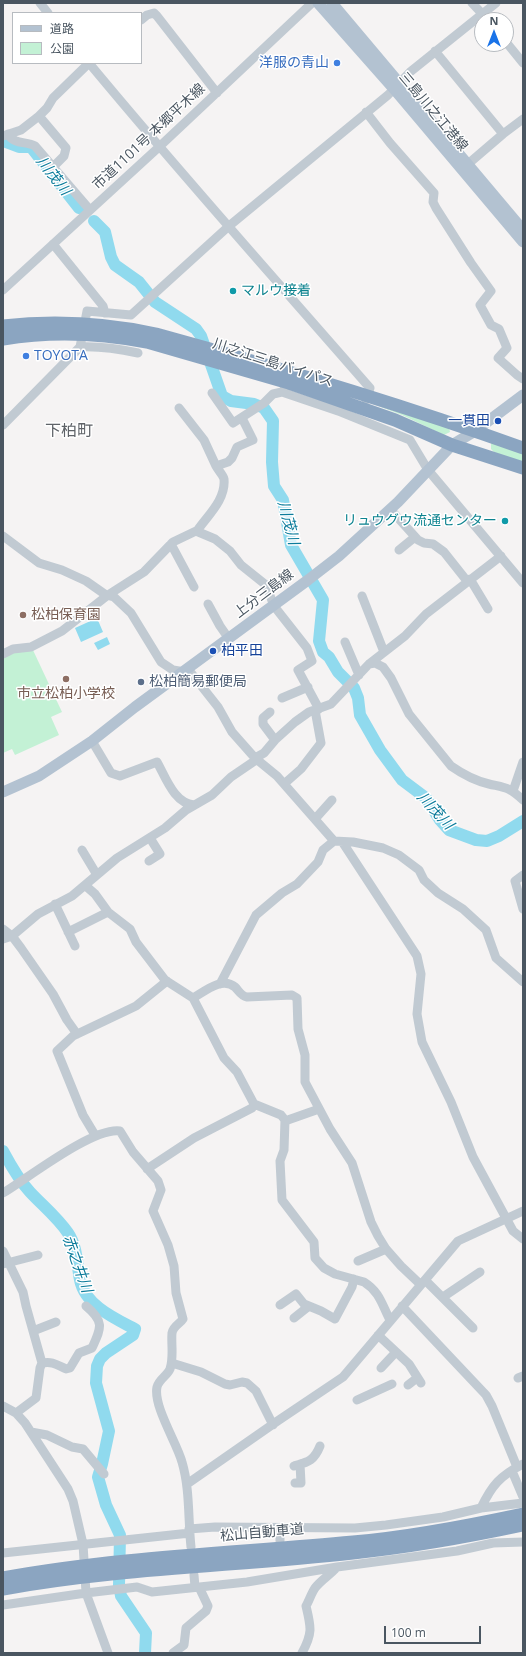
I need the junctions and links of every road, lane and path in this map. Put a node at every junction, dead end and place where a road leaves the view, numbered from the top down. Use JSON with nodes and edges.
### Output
{"nodes":[{"id":1,"x":40,"y":3,"type":"edge"},
{"id":2,"x":312,"y":3,"type":"edge"},
{"id":3,"x":318,"y":3,"type":"edge"},
{"id":4,"x":332,"y":3,"type":"edge"},
{"id":5,"x":472,"y":3,"type":"edge"},
{"id":6,"x":496,"y":3,"type":"edge"},
{"id":7,"x":47,"y":12,"type":"edge"},
{"id":8,"x":480,"y":12,"type":"edge"},
{"id":9,"x":489,"y":12,"type":"edge"},
{"id":10,"x":142,"y":19,"type":"edge"},
{"id":11,"x":474,"y":24,"type":"edge"},
{"id":12,"x":435,"y":51,"type":"junction"},
{"id":13,"x":514,"y":52,"type":"edge"},
{"id":14,"x":523,"y":63,"type":"edge"},
{"id":15,"x":88,"y":64,"type":"edge"},
{"id":16,"x":90,"y":64,"type":"edge"},
{"id":17,"x":396,"y":86,"type":"junction"},
{"id":18,"x":217,"y":93,"type":"junction"},
{"id":19,"x":366,"y":112,"type":"junction"},
{"id":20,"x":39,"y":116,"type":"junction"},
{"id":21,"x":523,"y":119,"type":"edge"},
{"id":22,"x":503,"y":134,"type":"junction"},
{"id":23,"x":5,"y":135,"type":"edge"},
{"id":24,"x":159,"y":148,"type":"junction"},
{"id":25,"x":468,"y":164,"type":"junction"},
{"id":26,"x":53,"y":167,"type":"junction"},
{"id":27,"x":90,"y":210,"type":"junction"},
{"id":28,"x":229,"y":226,"type":"junction"},
{"id":29,"x":523,"y":230,"type":"edge"},
{"id":30,"x":523,"y":242,"type":"edge"},
{"id":31,"x":53,"y":244,"type":"junction"},
{"id":32,"x":5,"y":283,"type":"edge"},
{"id":33,"x":105,"y":313,"type":"junction"},
{"id":34,"x":3,"y":326,"type":"edge"},
{"id":35,"x":82,"y":335,"type":"junction"},
{"id":36,"x":3,"y":339,"type":"edge"},
{"id":37,"x":138,"y":353,"type":"dead end"},
{"id":38,"x":219,"y":357,"type":"junction"},
{"id":39,"x":523,"y":379,"type":"edge"},
{"id":40,"x":285,"y":388,"type":"junction"},
{"id":41,"x":212,"y":393,"type":"dead end"},
{"id":42,"x":523,"y":395,"type":"edge"},
{"id":43,"x":365,"y":403,"type":"junction"},
{"id":44,"x":180,"y":408,"type":"dead end"},
{"id":45,"x":242,"y":418,"type":"junction"},
{"id":46,"x":3,"y":425,"type":"edge"},
{"id":47,"x":475,"y":431,"type":"junction"},
{"id":48,"x":452,"y":445,"type":"junction"},
{"id":49,"x":523,"y":448,"type":"edge"},
{"id":50,"x":216,"y":466,"type":"junction"},
{"id":51,"x":523,"y":468,"type":"edge"},
{"id":52,"x":428,"y":470,"type":"junction"},
{"id":53,"x":390,"y":509,"type":"junction"},
{"id":54,"x":197,"y":531,"type":"junction"},
{"id":55,"x":3,"y":536,"type":"edge"},
{"id":56,"x":415,"y":537,"type":"junction"},
{"id":57,"x":171,"y":544,"type":"junction"},
{"id":58,"x":399,"y":550,"type":"dead end"},
{"id":59,"x":501,"y":556,"type":"junction"},
{"id":60,"x":469,"y":580,"type":"junction"},
{"id":61,"x":523,"y":582,"type":"edge"},
{"id":62,"x":194,"y":587,"type":"dead end"},
{"id":63,"x":108,"y":595,"type":"junction"},
{"id":64,"x":362,"y":596,"type":"dead end"},
{"id":65,"x":208,"y":604,"type":"dead end"},
{"id":66,"x":274,"y":606,"type":"junction"},
{"id":67,"x":488,"y":609,"type":"dead end"},
{"id":68,"x":229,"y":638,"type":"junction"},
{"id":69,"x":345,"y":642,"type":"dead end"},
{"id":70,"x":384,"y":652,"type":"junction"},
{"id":71,"x":3,"y":654,"type":"edge"},
{"id":72,"x":370,"y":664,"type":"junction"},
{"id":73,"x":186,"y":670,"type":"junction"},
{"id":74,"x":353,"y":681,"type":"junction"},
{"id":75,"x":308,"y":687,"type":"junction"},
{"id":76,"x":282,"y":698,"type":"dead end"},
{"id":77,"x":317,"y":709,"type":"junction"},
{"id":78,"x":270,"y":712,"type":"dead end"},
{"id":79,"x":275,"y":740,"type":"junction"},
{"id":80,"x":92,"y":741,"type":"junction"},
{"id":81,"x":256,"y":759,"type":"junction"},
{"id":82,"x":523,"y":762,"type":"edge"},
{"id":83,"x":284,"y":784,"type":"junction"},
{"id":84,"x":4,"y":789,"type":"edge"},
{"id":85,"x":513,"y":791,"type":"junction"},
{"id":86,"x":332,"y":800,"type":"dead end"},
{"id":87,"x":523,"y":800,"type":"edge"},
{"id":88,"x":194,"y":805,"type":"junction"},
{"id":89,"x":315,"y":819,"type":"junction"},
{"id":90,"x":150,"y":838,"type":"junction"},
{"id":91,"x":339,"y":842,"type":"junction"},
{"id":92,"x":82,"y":850,"type":"dead end"},
{"id":93,"x":149,"y":861,"type":"dead end"},
{"id":94,"x":97,"y":875,"type":"junction"},
{"id":95,"x":523,"y":875,"type":"edge"},
{"id":96,"x":84,"y":886,"type":"junction"},
{"id":97,"x":55,"y":904,"type":"junction"},
{"id":98,"x":523,"y":908,"type":"edge"},
{"id":99,"x":108,"y":912,"type":"junction"},
{"id":100,"x":3,"y":929,"type":"edge"},
{"id":101,"x":68,"y":932,"type":"junction"},
{"id":102,"x":7,"y":937,"type":"edge"},
{"id":103,"x":76,"y":946,"type":"dead end"},
{"id":104,"x":167,"y":981,"type":"junction"},
{"id":105,"x":523,"y":982,"type":"edge"},
{"id":106,"x":220,"y":984,"type":"junction"},
{"id":107,"x":193,"y":998,"type":"junction"},
{"id":108,"x":77,"y":1034,"type":"junction"},
{"id":109,"x":254,"y":1104,"type":"junction"},
{"id":110,"x":319,"y":1109,"type":"junction"},
{"id":111,"x":285,"y":1121,"type":"junction"},
{"id":112,"x":95,"y":1136,"type":"junction"},
{"id":113,"x":147,"y":1169,"type":"junction"},
{"id":114,"x":3,"y":1193,"type":"edge"},
{"id":115,"x":523,"y":1211,"type":"edge"},
{"id":116,"x":507,"y":1218,"type":"junction"},
{"id":117,"x":523,"y":1239,"type":"edge"},
{"id":118,"x":386,"y":1248,"type":"junction"},
{"id":119,"x":3,"y":1251,"type":"edge"},
{"id":120,"x":38,"y":1255,"type":"dead end"},
{"id":121,"x":358,"y":1261,"type":"dead end"},
{"id":122,"x":6,"y":1264,"type":"edge"},
{"id":123,"x":480,"y":1272,"type":"dead end"},
{"id":124,"x":354,"y":1279,"type":"junction"},
{"id":125,"x":423,"y":1282,"type":"junction"},
{"id":126,"x":443,"y":1298,"type":"junction"},
{"id":127,"x":280,"y":1305,"type":"dead end"},
{"id":128,"x":86,"y":1306,"type":"dead end"},
{"id":129,"x":309,"y":1306,"type":"junction"},
{"id":130,"x":402,"y":1306,"type":"junction"},
{"id":131,"x":294,"y":1318,"type":"dead end"},
{"id":132,"x":390,"y":1320,"type":"junction"},
{"id":133,"x":56,"y":1322,"type":"dead end"},
{"id":134,"x":474,"y":1328,"type":"dead end"},
{"id":135,"x":33,"y":1331,"type":"junction"},
{"id":136,"x":378,"y":1335,"type":"junction"},
{"id":137,"x":396,"y":1352,"type":"junction"},
{"id":138,"x":42,"y":1364,"type":"junction"},
{"id":139,"x":171,"y":1365,"type":"junction"},
{"id":140,"x":381,"y":1368,"type":"dead end"},
{"id":141,"x":392,"y":1384,"type":"dead end"},
{"id":142,"x":408,"y":1384,"type":"dead end"},
{"id":143,"x":357,"y":1400,"type":"dead end"},
{"id":144,"x":3,"y":1406,"type":"edge"},
{"id":145,"x":16,"y":1413,"type":"junction"},
{"id":146,"x":273,"y":1425,"type":"junction"},
{"id":147,"x":31,"y":1432,"type":"junction"},
{"id":148,"x":320,"y":1446,"type":"dead end"},
{"id":149,"x":517,"y":1468,"type":"edge"},
{"id":150,"x":104,"y":1474,"type":"dead end"},
{"id":151,"x":295,"y":1483,"type":"dead end"},
{"id":152,"x":186,"y":1484,"type":"junction"},
{"id":153,"x":523,"y":1497,"type":"edge"},
{"id":154,"x":523,"y":1503,"type":"edge"},
{"id":155,"x":481,"y":1508,"type":"junction"},
{"id":156,"x":523,"y":1514,"type":"edge"},
{"id":157,"x":523,"y":1525,"type":"edge"},
{"id":158,"x":280,"y":1528,"type":"junction"},
{"id":159,"x":190,"y":1531,"type":"junction"},
{"id":160,"x":280,"y":1541,"type":"dead end"},
{"id":161,"x":523,"y":1542,"type":"edge"},
{"id":162,"x":83,"y":1544,"type":"junction"},
{"id":163,"x":191,"y":1547,"type":"dead end"},
{"id":164,"x":3,"y":1553,"type":"edge"},
{"id":165,"x":137,"y":1565,"type":"junction"},
{"id":166,"x":337,"y":1567,"type":"junction"},
{"id":167,"x":79,"y":1572,"type":"junction"},
{"id":168,"x":194,"y":1575,"type":"dead end"},
{"id":169,"x":3,"y":1578,"type":"edge"},
{"id":170,"x":197,"y":1587,"type":"junction"},
{"id":171,"x":3,"y":1589,"type":"edge"},
{"id":172,"x":86,"y":1593,"type":"junction"},
{"id":173,"x":3,"y":1605,"type":"edge"},
{"id":174,"x":108,"y":1653,"type":"edge"},
{"id":175,"x":173,"y":1653,"type":"edge"},
{"id":176,"x":302,"y":1653,"type":"edge"}],
"edges":[{"from":1,"to":7,"type":"street"},
{"from":2,"to":18,"type":"street","name":"市道1101号 本郷平木線"},
{"from":3,"to":17,"type":"main road","name":"三島川之江港線"},
{"from":4,"to":17,"type":"main road","name":"三島川之江港線"},
{"from":5,"to":8,"type":"street"},
{"from":6,"to":9,"type":"street"},
{"from":10,"to":18,"type":"street"},
{"from":11,"to":12,"type":"street"},
{"from":12,"to":17,"type":"street"},
{"from":12,"to":22,"type":"street"},
{"from":13,"to":14,"type":"street"},
{"from":15,"to":20,"type":"street"},
{"from":16,"to":24,"type":"street"},
{"from":17,"to":19,"type":"street"},
{"from":17,"to":25,"type":"main road","name":"三島川之江港線"},
{"from":17,"to":30,"type":"main road","name":"三島川之江港線"},
{"from":18,"to":24,"type":"street","name":"市道1101号 本郷平木線"},
{"from":19,"to":28,"type":"street"},
{"from":19,"to":39,"type":"street"},
{"from":20,"to":23,"type":"street"},
{"from":20,"to":26,"type":"street"},
{"from":21,"to":22,"type":"street"},
{"from":22,"to":25,"type":"street"},
{"from":23,"to":26,"type":"street"},
{"from":24,"to":27,"type":"street","name":"市道1101号 本郷平木線"},
{"from":24,"to":28,"type":"street"},
{"from":25,"to":29,"type":"main road","name":"三島川之江港線"},
{"from":26,"to":27,"type":"street"},
{"from":27,"to":31,"type":"street","name":"市道1101号 本郷平木線"},
{"from":28,"to":33,"type":"street"},
{"from":28,"to":43,"type":"street"},
{"from":31,"to":32,"type":"street","name":"市道1101号 本郷平木線"},
{"from":31,"to":33,"type":"street"},
{"from":33,"to":35,"type":"street"},
{"from":34,"to":35,"type":"highway","name":"川之江三島バイパス"},
{"from":35,"to":36,"type":"highway","name":"川之江三島バイパス"},
{"from":35,"to":37,"type":"street"},
{"from":35,"to":38,"type":"highway","name":"川之江三島バイパス"},
{"from":35,"to":46,"type":"street"},
{"from":38,"to":40,"type":"highway","name":"川之江三島バイパス"},
{"from":38,"to":43,"type":"highway","name":"川之江三島バイパス"},
{"from":40,"to":43,"type":"highway","name":"川之江三島バイパス"},
{"from":40,"to":45,"type":"street"},
{"from":40,"to":52,"type":"street"},
{"from":41,"to":45,"type":"street"},
{"from":42,"to":47,"type":"main road","name":"上分三島線"},
{"from":43,"to":47,"type":"highway","name":"川之江三島バイパス"},
{"from":43,"to":48,"type":"highway","name":"川之江三島バイパス"},
{"from":44,"to":50,"type":"street"},
{"from":45,"to":50,"type":"street"},
{"from":47,"to":48,"type":"main road","name":"上分三島線"},
{"from":47,"to":49,"type":"highway","name":"川之江三島バイパス"},
{"from":48,"to":51,"type":"highway","name":"川之江三島バイパス"},
{"from":48,"to":52,"type":"main road","name":"上分三島線"},
{"from":50,"to":54,"type":"street"},
{"from":52,"to":53,"type":"main road","name":"上分三島線"},
{"from":52,"to":59,"type":"street"},
{"from":53,"to":56,"type":"street"},
{"from":53,"to":66,"type":"main road","name":"上分三島線"},
{"from":54,"to":57,"type":"street"},
{"from":54,"to":66,"type":"street"},
{"from":55,"to":63,"type":"street"},
{"from":56,"to":58,"type":"street"},
{"from":56,"to":60,"type":"street"},
{"from":57,"to":62,"type":"street"},
{"from":57,"to":63,"type":"street"},
{"from":59,"to":60,"type":"street"},
{"from":59,"to":61,"type":"street"},
{"from":60,"to":67,"type":"street"},
{"from":60,"to":70,"type":"street"},
{"from":63,"to":71,"type":"street"},
{"from":63,"to":73,"type":"street"},
{"from":64,"to":70,"type":"street"},
{"from":65,"to":68,"type":"street"},
{"from":66,"to":68,"type":"main road","name":"上分三島線"},
{"from":66,"to":75,"type":"street"},
{"from":68,"to":73,"type":"main road","name":"上分三島線"},
{"from":69,"to":74,"type":"street"},
{"from":70,"to":72,"type":"street"},
{"from":72,"to":74,"type":"street"},
{"from":72,"to":85,"type":"street"},
{"from":73,"to":80,"type":"main road","name":"上分三島線"},
{"from":73,"to":81,"type":"street"},
{"from":74,"to":77,"type":"street"},
{"from":75,"to":76,"type":"street"},
{"from":75,"to":77,"type":"street"},
{"from":77,"to":79,"type":"street"},
{"from":77,"to":83,"type":"street"},
{"from":78,"to":79,"type":"street"},
{"from":79,"to":81,"type":"street"},
{"from":80,"to":84,"type":"main road","name":"上分三島線"},
{"from":80,"to":88,"type":"street"},
{"from":81,"to":83,"type":"street"},
{"from":81,"to":88,"type":"street"},
{"from":82,"to":85,"type":"street"},
{"from":83,"to":89,"type":"street"},
{"from":85,"to":87,"type":"street"},
{"from":86,"to":89,"type":"street"},
{"from":88,"to":90,"type":"street"},
{"from":89,"to":91,"type":"street"},
{"from":90,"to":93,"type":"street"},
{"from":90,"to":94,"type":"street"},
{"from":91,"to":105,"type":"street"},
{"from":91,"to":106,"type":"street"},
{"from":91,"to":116,"type":"street"},
{"from":92,"to":94,"type":"street"},
{"from":94,"to":96,"type":"street"},
{"from":95,"to":98,"type":"street"},
{"from":96,"to":97,"type":"street"},
{"from":96,"to":99,"type":"street"},
{"from":97,"to":101,"type":"street"},
{"from":97,"to":102,"type":"street"},
{"from":99,"to":101,"type":"street"},
{"from":99,"to":104,"type":"street"},
{"from":100,"to":102,"type":"street"},
{"from":101,"to":103,"type":"street"},
{"from":102,"to":108,"type":"street"},
{"from":104,"to":107,"type":"street"},
{"from":104,"to":108,"type":"street"},
{"from":106,"to":107,"type":"street"},
{"from":106,"to":110,"type":"street"},
{"from":107,"to":109,"type":"street"},
{"from":108,"to":112,"type":"street"},
{"from":109,"to":111,"type":"street"},
{"from":109,"to":113,"type":"street"},
{"from":110,"to":111,"type":"street"},
{"from":110,"to":118,"type":"street"},
{"from":111,"to":124,"type":"street"},
{"from":112,"to":113,"type":"street"},
{"from":112,"to":114,"type":"street"},
{"from":113,"to":139,"type":"street"},
{"from":115,"to":116,"type":"street"},
{"from":116,"to":117,"type":"street"},
{"from":116,"to":125,"type":"street"},
{"from":118,"to":121,"type":"street"},
{"from":118,"to":125,"type":"street"},
{"from":119,"to":122,"type":"street"},
{"from":120,"to":122,"type":"street"},
{"from":122,"to":135,"type":"street"},
{"from":123,"to":126,"type":"street"},
{"from":124,"to":129,"type":"street"},
{"from":124,"to":132,"type":"street"},
{"from":125,"to":126,"type":"street"},
{"from":125,"to":130,"type":"street"},
{"from":126,"to":134,"type":"street"},
{"from":127,"to":129,"type":"street"},
{"from":128,"to":138,"type":"street"},
{"from":129,"to":131,"type":"street"},
{"from":130,"to":132,"type":"street"},
{"from":130,"to":149,"type":"street"},
{"from":132,"to":136,"type":"street"},
{"from":133,"to":135,"type":"street"},
{"from":135,"to":138,"type":"street"},
{"from":136,"to":137,"type":"street"},
{"from":136,"to":146,"type":"street"},
{"from":137,"to":140,"type":"street"},
{"from":137,"to":142,"type":"street"},
{"from":138,"to":145,"type":"street"},
{"from":139,"to":146,"type":"street"},
{"from":139,"to":152,"type":"street"},
{"from":141,"to":143,"type":"street"},
{"from":144,"to":145,"type":"street"},
{"from":145,"to":147,"type":"street"},
{"from":146,"to":152,"type":"street"},
{"from":147,"to":150,"type":"street"},
{"from":147,"to":162,"type":"street"},
{"from":148,"to":151,"type":"street"},
{"from":149,"to":153,"type":"street"},
{"from":149,"to":155,"type":"street"},
{"from":152,"to":159,"type":"street"},
{"from":154,"to":155,"type":"street"},
{"from":155,"to":158,"type":"street"},
{"from":156,"to":165,"type":"highway","name":"松山自動車道"},
{"from":157,"to":165,"type":"highway","name":"松山自動車道"},
{"from":158,"to":159,"type":"street"},
{"from":158,"to":160,"type":"street"},
{"from":159,"to":162,"type":"street"},
{"from":159,"to":163,"type":"street"},
{"from":161,"to":166,"type":"street"},
{"from":162,"to":164,"type":"street"},
{"from":162,"to":172,"type":"street"},
{"from":165,"to":167,"type":"highway","name":"松山自動車道"},
{"from":166,"to":170,"type":"street"},
{"from":166,"to":176,"type":"street"},
{"from":167,"to":169,"type":"highway","name":"松山自動車道"},
{"from":167,"to":171,"type":"highway","name":"松山自動車道"},
{"from":168,"to":170,"type":"street"},
{"from":170,"to":172,"type":"street"},
{"from":170,"to":175,"type":"street"},
{"from":172,"to":173,"type":"street"},
{"from":172,"to":174,"type":"street"}]}
